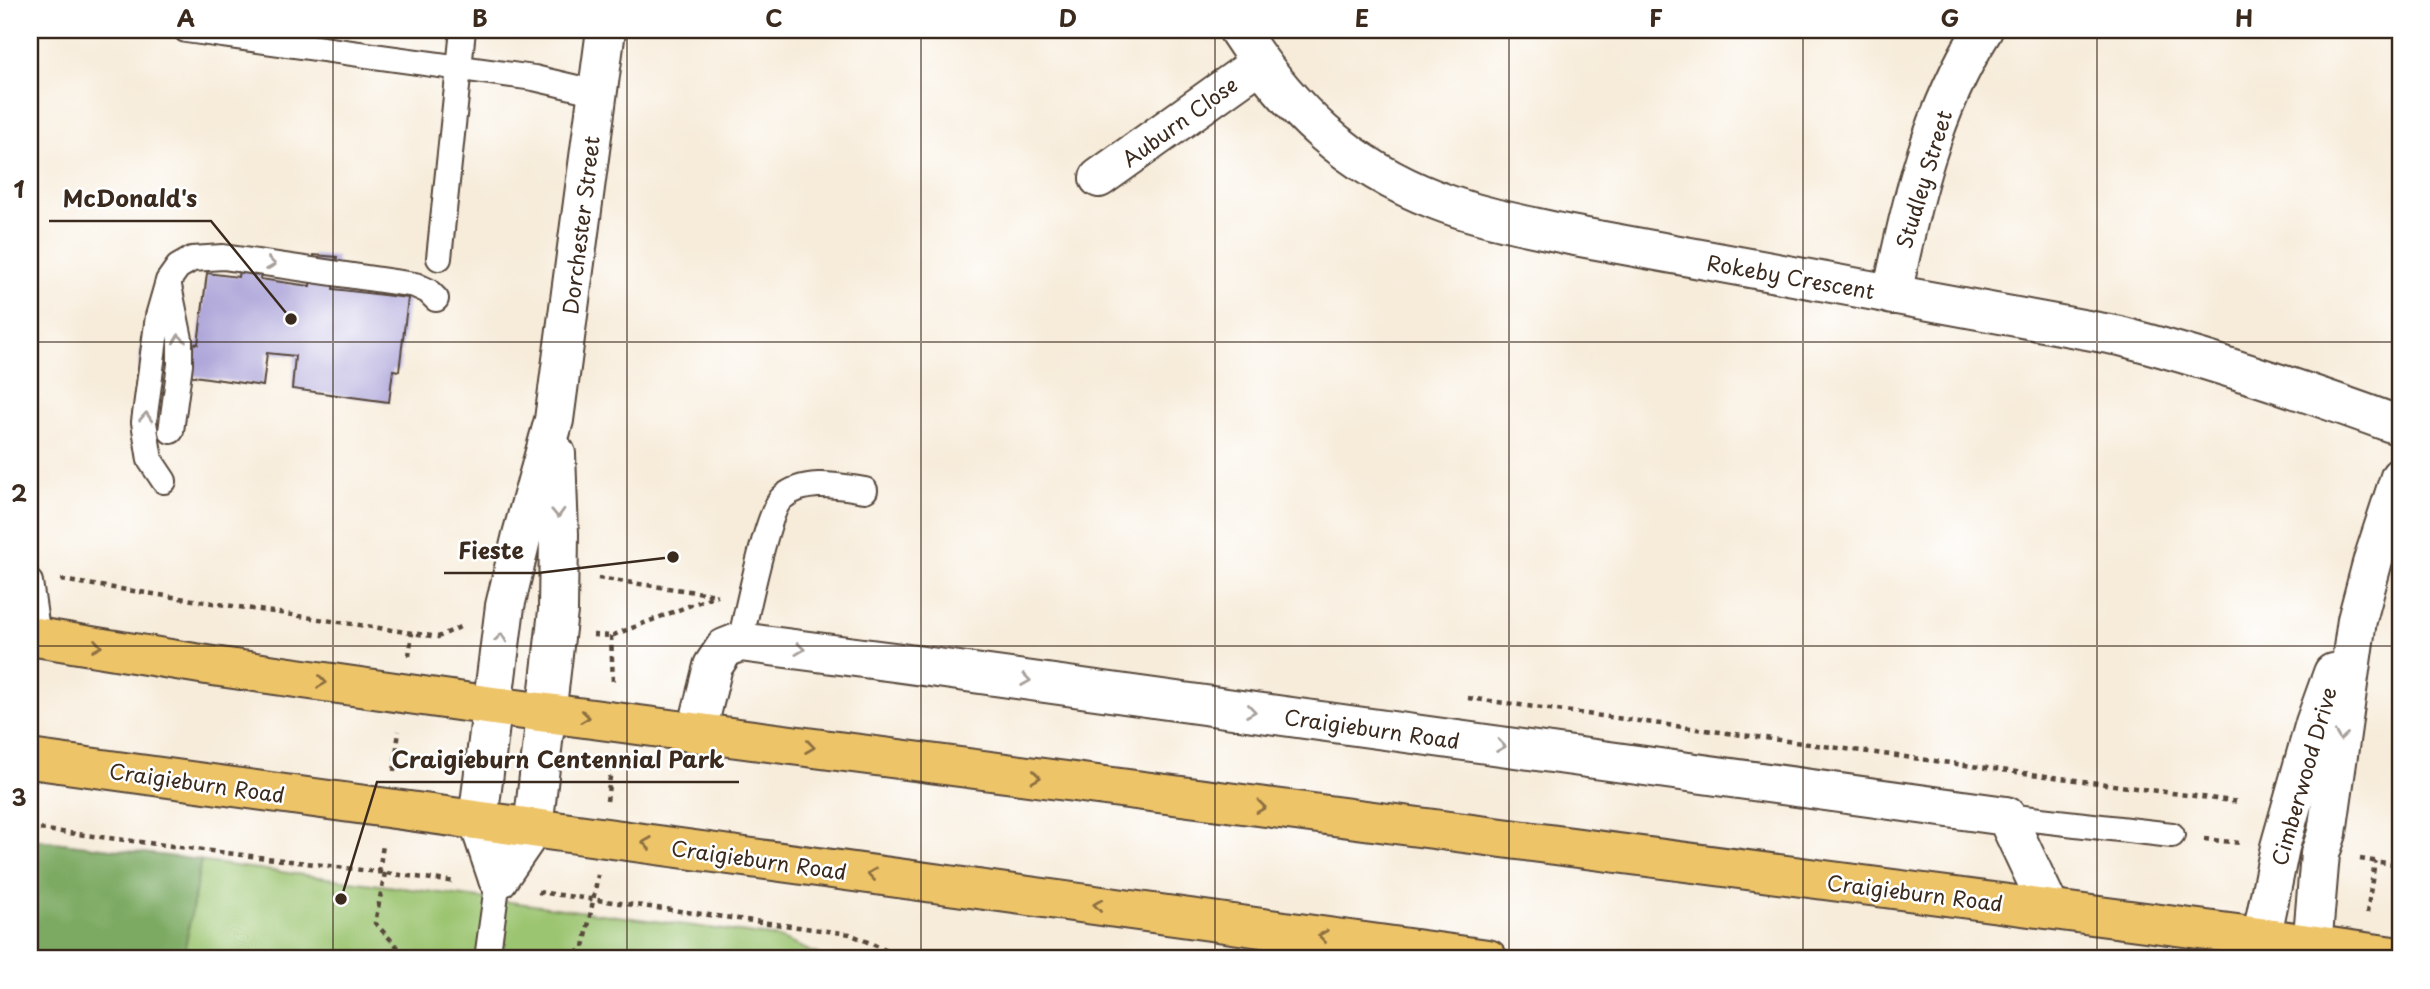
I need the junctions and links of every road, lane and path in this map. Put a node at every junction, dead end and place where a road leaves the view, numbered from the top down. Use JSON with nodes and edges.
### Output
{"nodes":[{"id":1,"x":186,"y":30,"type":"edge"},
{"id":2,"x":463,"y":30,"type":"edge"},
{"id":3,"x":606,"y":30,"type":"edge"},
{"id":4,"x":1238,"y":30,"type":"edge"},
{"id":5,"x":1983,"y":30,"type":"edge"},
{"id":6,"x":1259,"y":63,"type":"junction"},
{"id":7,"x":459,"y":67,"type":"junction"},
{"id":8,"x":598,"y":93,"type":"junction"},
{"id":9,"x":1099,"y":178,"type":"dead end"},
{"id":10,"x":439,"y":258,"type":"dead end"},
{"id":11,"x":168,"y":281,"type":"junction"},
{"id":12,"x":1892,"y":295,"type":"junction"},
{"id":13,"x":436,"y":299,"type":"dead end"},
{"id":14,"x":554,"y":420,"type":"junction"},
{"id":15,"x":2400,"y":426,"type":"edge"},
{"id":16,"x":171,"y":431,"type":"dead end"},
{"id":17,"x":2400,"y":477,"type":"edge"},
{"id":18,"x":164,"y":481,"type":"dead end"},
{"id":19,"x":865,"y":490,"type":"dead end"},
{"id":20,"x":590,"y":577,"type":"dead end"},
{"id":21,"x":57,"y":579,"type":"dead end"},
{"id":22,"x":30,"y":582,"type":"edge"},
{"id":23,"x":718,"y":595,"type":"dead end"},
{"id":24,"x":2357,"y":620,"type":"junction"},
{"id":25,"x":464,"y":625,"type":"dead end"},
{"id":26,"x":412,"y":633,"type":"junction"},
{"id":27,"x":34,"y":636,"type":"edge"},
{"id":28,"x":611,"y":636,"type":"dead end"},
{"id":29,"x":740,"y":642,"type":"junction"},
{"id":30,"x":404,"y":693,"type":"junction"},
{"id":31,"x":1467,"y":698,"type":"dead end"},
{"id":32,"x":493,"y":706,"type":"junction"},
{"id":33,"x":547,"y":713,"type":"junction"},
{"id":34,"x":615,"y":721,"type":"junction"},
{"id":35,"x":697,"y":731,"type":"junction"},
{"id":36,"x":30,"y":759,"type":"edge"},
{"id":37,"x":2239,"y":802,"type":"dead end"},
{"id":38,"x":389,"y":808,"type":"junction"},
{"id":39,"x":2006,"y":816,"type":"junction"},
{"id":40,"x":478,"y":820,"type":"junction"},
{"id":41,"x":533,"y":828,"type":"junction"},
{"id":42,"x":2172,"y":835,"type":"joint"},
{"id":43,"x":603,"y":837,"type":"junction"},
{"id":44,"x":2280,"y":847,"type":"junction"},
{"id":45,"x":498,"y":879,"type":"junction"},
{"id":46,"x":2050,"y":909,"type":"junction"},
{"id":47,"x":2259,"y":948,"type":"edge"},
{"id":48,"x":2392,"y":949,"type":"edge"},
{"id":49,"x":2312,"y":952,"type":"edge"},
{"id":50,"x":1472,"y":958,"type":"edge"},
{"id":51,"x":409,"y":959,"type":"edge"},
{"id":52,"x":487,"y":959,"type":"edge"},
{"id":53,"x":568,"y":959,"type":"edge"}],
"edges":[{"from":1,"to":7,"type":"lane"},
{"from":2,"to":7,"type":"lane"},
{"from":3,"to":8,"type":"street","name":"Dorchester Street"},
{"from":4,"to":6,"type":"street","name":"Rokeby Crescent"},
{"from":5,"to":12,"type":"street","name":"Studley Street"},
{"from":6,"to":9,"type":"street","name":"Auburn Close"},
{"from":6,"to":12,"type":"street","name":"Rokeby Crescent"},
{"from":7,"to":8,"type":"lane"},
{"from":7,"to":10,"type":"lane"},
{"from":8,"to":14,"type":"street","name":"Dorchester Street"},
{"from":11,"to":13,"type":"lane","one_way":true},
{"from":16,"to":11,"type":"lane","one_way":true},
{"from":18,"to":11,"type":"lane","one_way":true},
{"from":12,"to":15,"type":"street","name":"Rokeby Crescent"},
{"from":32,"to":14,"type":"street","name":"Dorchester Street","one_way":true},
{"from":14,"to":33,"type":"street","name":"Dorchester Street","one_way":true},
{"from":17,"to":24,"type":"street","name":"Cimberwood Drive"},
{"from":19,"to":29,"type":"lane"},
{"from":20,"to":23,"type":"path"},
{"from":21,"to":26,"type":"path"},
{"from":22,"to":27,"type":"lane"},
{"from":24,"to":44,"type":"street","name":"Cimberwood Drive"},
{"from":24,"to":49,"type":"street","name":"Cimberwood Drive","one_way":true},
{"from":25,"to":26,"type":"path"},
{"from":26,"to":30,"type":"path"},
{"from":27,"to":30,"type":"main road","name":"Craigieburn Road","one_way":true},
{"from":28,"to":34,"type":"path"},
{"from":29,"to":35,"type":"street"},
{"from":29,"to":39,"type":"street","name":"Craigieburn Road","one_way":true},
{"from":30,"to":32,"type":"main road","name":"Craigieburn Road"},
{"from":30,"to":38,"type":"path"},
{"from":31,"to":37,"type":"path"},
{"from":32,"to":33,"type":"main road","name":"Craigieburn Road"},
{"from":32,"to":40,"type":"street","name":"Dorchester Street"},
{"from":33,"to":34,"type":"main road","name":"Craigieburn Road","one_way":true},
{"from":33,"to":41,"type":"street","name":"Dorchester Street"},
{"from":34,"to":35,"type":"main road","name":"Craigieburn Road"},
{"from":34,"to":43,"type":"path"},
{"from":35,"to":46,"type":"main road","name":"Craigieburn Road","one_way":true},
{"from":36,"to":38,"type":"main road","name":"Craigieburn Road"},
{"from":38,"to":40,"type":"main road","name":"Craigieburn Road"},
{"from":38,"to":51,"type":"path"},
{"from":39,"to":42,"type":"lane"},
{"from":39,"to":46,"type":"street"},
{"from":40,"to":41,"type":"main road","name":"Craigieburn Road"},
{"from":40,"to":45,"type":"street"},
{"from":41,"to":43,"type":"main road","name":"Craigieburn Road"},
{"from":41,"to":45,"type":"street"},
{"from":42,"to":44,"type":"path"},
{"from":50,"to":43,"type":"main road","name":"Craigieburn Road","one_way":true},
{"from":43,"to":53,"type":"path"},
{"from":44,"to":47,"type":"street","name":"Cimberwood Drive"},
{"from":45,"to":52,"type":"lane"},
{"from":46,"to":47,"type":"main road","name":"Craigieburn Road"},
{"from":47,"to":49,"type":"main road","name":"Craigieburn Road"},
{"from":48,"to":49,"type":"main road","name":"Craigieburn Road"}]}
